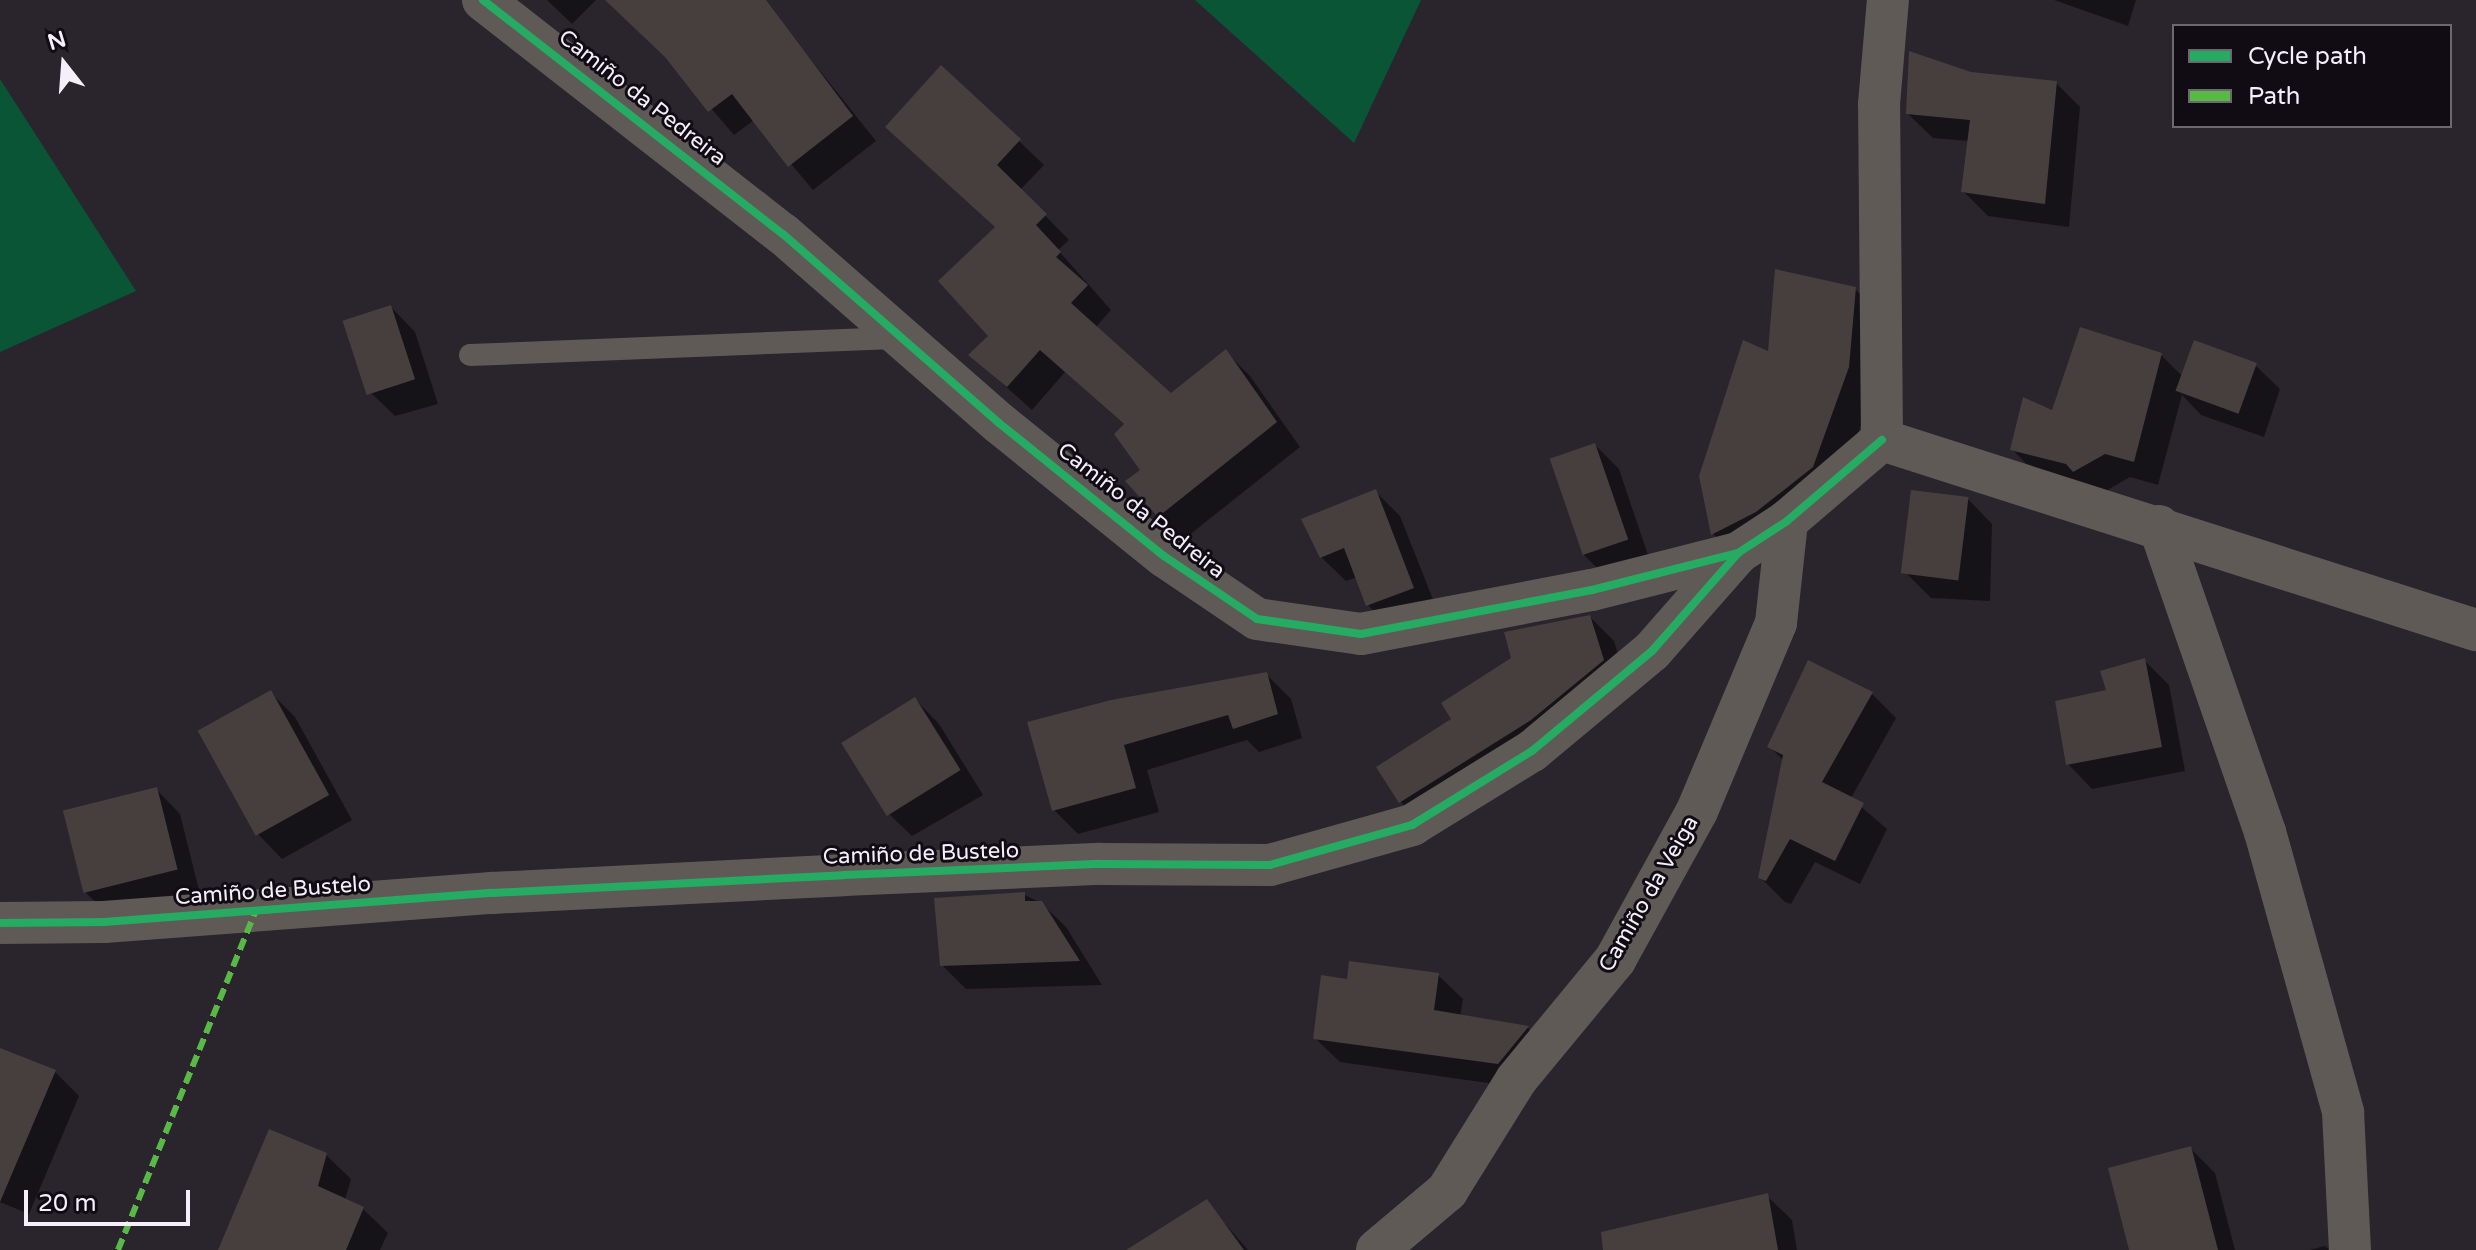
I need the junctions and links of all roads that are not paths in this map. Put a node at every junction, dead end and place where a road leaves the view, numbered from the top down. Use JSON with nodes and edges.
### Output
{"nodes":[{"id":1,"x":483,"y":0,"type":"edge"},
{"id":2,"x":1888,"y":0,"type":"edge"},
{"id":3,"x":902,"y":338,"type":"junction"},
{"id":4,"x":470,"y":355,"type":"dead end"},
{"id":5,"x":1882,"y":440,"type":"junction"},
{"id":6,"x":1787,"y":521,"type":"junction"},
{"id":7,"x":2159,"y":526,"type":"junction"},
{"id":8,"x":1738,"y":553,"type":"junction"},
{"id":9,"x":2476,"y":630,"type":"edge"},
{"id":10,"x":0,"y":923,"type":"edge"},
{"id":11,"x":1377,"y":1250,"type":"edge"},
{"id":12,"x":2350,"y":1250,"type":"edge"}],
"edges":[{"from":1,"to":3,"type":"street","name":"Camiño da Pedreira"},
{"from":2,"to":5,"type":"street"},
{"from":3,"to":4,"type":"lane"},
{"from":3,"to":8,"type":"street","name":"Camiño da Pedreira"},
{"from":5,"to":6,"type":"street","name":"Camiño da Pedreira"},
{"from":5,"to":7,"type":"street"},
{"from":6,"to":8,"type":"street","name":"Camiño da Pedreira"},
{"from":6,"to":11,"type":"street","name":"Camiño da Veiga"},
{"from":7,"to":9,"type":"street"},
{"from":7,"to":12,"type":"street"},
{"from":8,"to":10,"type":"street","name":"Camiño de Bustelo"}]}
